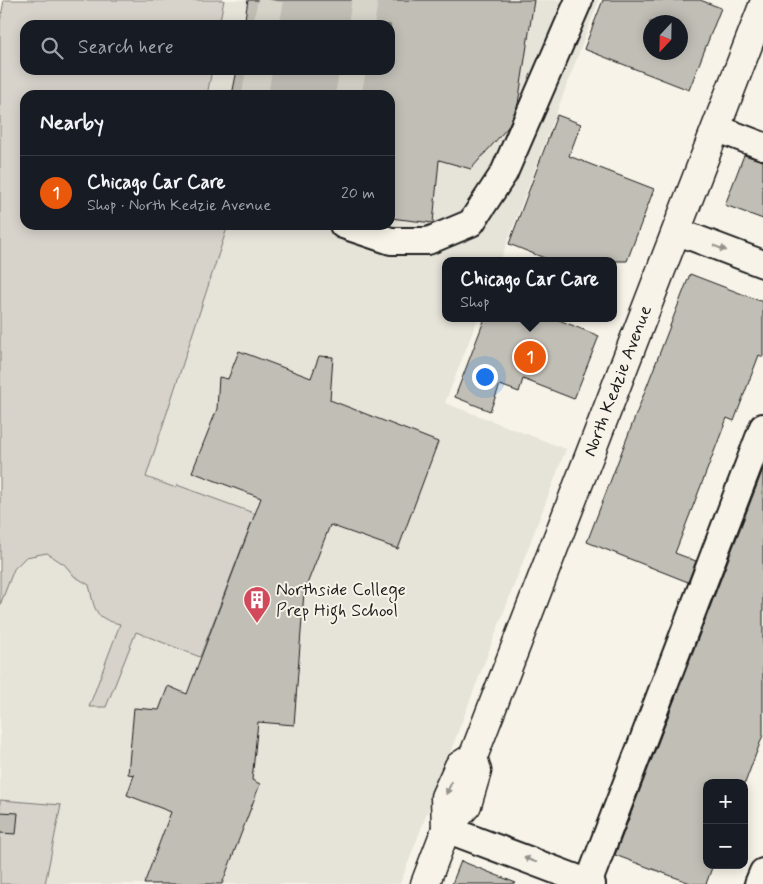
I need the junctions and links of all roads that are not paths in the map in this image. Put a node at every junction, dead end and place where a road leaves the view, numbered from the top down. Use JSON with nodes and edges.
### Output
{"nodes":[{"id":1,"x":579,"y":0,"type":"edge"},
{"id":2,"x":763,"y":6,"type":"edge"},
{"id":3,"x":716,"y":128,"type":"junction"},
{"id":4,"x":763,"y":146,"type":"edge"},
{"id":5,"x":359,"y":230,"type":"edge"},
{"id":6,"x":676,"y":231,"type":"junction"},
{"id":7,"x":763,"y":264,"type":"edge"},
{"id":8,"x":763,"y":427,"type":"edge"},
{"id":9,"x":446,"y":829,"type":"junction"},
{"id":10,"x":763,"y":872,"type":"edge"},
{"id":11,"x":425,"y":884,"type":"edge"},
{"id":12,"x":589,"y":884,"type":"edge"},
{"id":13,"x":758,"y":884,"type":"edge"}],
"edges":[{"from":1,"to":5,"type":"street"},
{"from":2,"to":3,"type":"main road","name":"North Kedzie Avenue"},
{"from":3,"to":4,"type":"street"},
{"from":3,"to":6,"type":"main road","name":"North Kedzie Avenue"},
{"from":6,"to":7,"type":"street","one_way":true},
{"from":6,"to":9,"type":"main road","name":"North Kedzie Avenue"},
{"from":8,"to":12,"type":"street"},
{"from":9,"to":11,"type":"main road","name":"North Kedzie Avenue"},
{"from":12,"to":9,"type":"street","one_way":true},
{"from":10,"to":13,"type":"street"}]}
